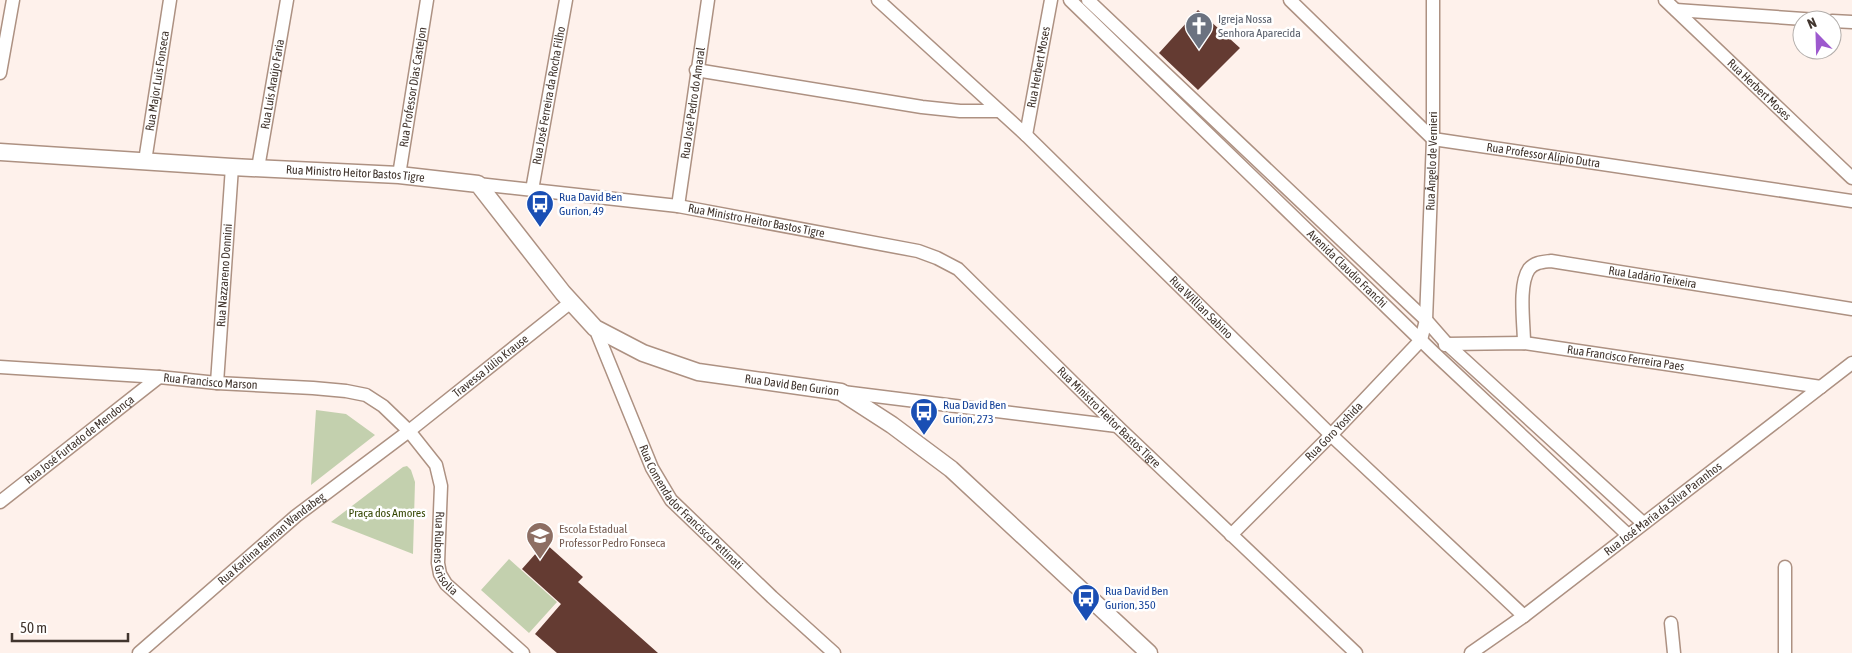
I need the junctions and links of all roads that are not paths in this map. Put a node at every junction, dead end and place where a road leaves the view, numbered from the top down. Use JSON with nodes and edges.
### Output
{"nodes":[{"id":1,"x":13,"y":0,"type":"edge"},
{"id":2,"x":170,"y":0,"type":"edge"},
{"id":3,"x":287,"y":0,"type":"edge"},
{"id":4,"x":427,"y":0,"type":"edge"},
{"id":5,"x":566,"y":0,"type":"edge"},
{"id":6,"x":708,"y":0,"type":"edge"},
{"id":7,"x":878,"y":0,"type":"edge"},
{"id":8,"x":1051,"y":0,"type":"edge"},
{"id":9,"x":1070,"y":0,"type":"edge"},
{"id":10,"x":1088,"y":0,"type":"edge"},
{"id":11,"x":1290,"y":0,"type":"edge"},
{"id":12,"x":1432,"y":0,"type":"edge"},
{"id":13,"x":1666,"y":0,"type":"edge"},
{"id":14,"x":1676,"y":10,"type":"junction"},
{"id":15,"x":1792,"y":18,"type":"edge"},
{"id":16,"x":696,"y":70,"type":"junction"},
{"id":17,"x":0,"y":73,"type":"edge"},
{"id":18,"x":999,"y":111,"type":"junction"},
{"id":19,"x":1026,"y":136,"type":"junction"},
{"id":20,"x":1433,"y":138,"type":"junction"},
{"id":21,"x":0,"y":152,"type":"edge"},
{"id":22,"x":145,"y":161,"type":"junction"},
{"id":23,"x":232,"y":167,"type":"junction"},
{"id":24,"x":258,"y":168,"type":"junction"},
{"id":25,"x":399,"y":176,"type":"junction"},
{"id":26,"x":1852,"y":178,"type":"edge"},
{"id":27,"x":478,"y":184,"type":"junction"},
{"id":28,"x":532,"y":190,"type":"junction"},
{"id":29,"x":1852,"y":202,"type":"edge"},
{"id":30,"x":678,"y":206,"type":"junction"},
{"id":31,"x":571,"y":302,"type":"junction"},
{"id":32,"x":1852,"y":309,"type":"edge"},
{"id":33,"x":1426,"y":320,"type":"junction"},
{"id":34,"x":595,"y":328,"type":"junction"},
{"id":35,"x":1421,"y":340,"type":"junction"},
{"id":36,"x":1524,"y":343,"type":"junction"},
{"id":37,"x":1447,"y":344,"type":"junction"},
{"id":38,"x":1434,"y":353,"type":"junction"},
{"id":39,"x":1852,"y":363,"type":"edge"},
{"id":40,"x":0,"y":367,"type":"edge"},
{"id":41,"x":159,"y":377,"type":"junction"},
{"id":42,"x":217,"y":383,"type":"junction"},
{"id":43,"x":1821,"y":387,"type":"junction"},
{"id":44,"x":841,"y":392,"type":"junction"},
{"id":45,"x":1117,"y":426,"type":"junction"},
{"id":46,"x":409,"y":431,"type":"junction"},
{"id":47,"x":1331,"y":435,"type":"junction"},
{"id":48,"x":0,"y":502,"type":"edge"},
{"id":49,"x":1643,"y":523,"type":"junction"},
{"id":50,"x":1231,"y":535,"type":"junction"},
{"id":51,"x":1628,"y":535,"type":"junction"},
{"id":52,"x":1785,"y":567,"type":"dead end"},
{"id":53,"x":1524,"y":616,"type":"junction"},
{"id":54,"x":1671,"y":623,"type":"dead end"},
{"id":55,"x":139,"y":653,"type":"edge"},
{"id":56,"x":523,"y":653,"type":"edge"},
{"id":57,"x":834,"y":653,"type":"edge"},
{"id":58,"x":1149,"y":653,"type":"edge"},
{"id":59,"x":1356,"y":653,"type":"edge"},
{"id":60,"x":1471,"y":653,"type":"edge"},
{"id":61,"x":1674,"y":653,"type":"edge"},
{"id":62,"x":1785,"y":653,"type":"edge"}],
"edges":[{"from":1,"to":17,"type":"street"},
{"from":2,"to":22,"type":"street","name":"Rua Major Luis Fonseca"},
{"from":3,"to":24,"type":"street","name":"Rua Luís Araújo Faria"},
{"from":4,"to":25,"type":"street","name":"Rua Professor Dias Castejon"},
{"from":5,"to":28,"type":"street","name":"Rua José Ferreira da Rocha Filho"},
{"from":6,"to":16,"type":"street","name":"Rua José Pedro do Amaral"},
{"from":7,"to":18,"type":"street","name":"Rua Willian Sabino"},
{"from":8,"to":19,"type":"street","name":"Rua Herbert Moses"},
{"from":9,"to":35,"type":"street","name":"Avenida Claudio Franchi"},
{"from":10,"to":33,"type":"street","name":"Avenida Claudio Franchi"},
{"from":11,"to":20,"type":"street"},
{"from":12,"to":20,"type":"street","name":"Rua Ângelo de Vernieri"},
{"from":13,"to":14,"type":"street","name":"Rua Herbert Moses"},
{"from":14,"to":15,"type":"street"},
{"from":14,"to":26,"type":"street","name":"Rua Herbert Moses"},
{"from":16,"to":18,"type":"street"},
{"from":16,"to":30,"type":"street","name":"Rua José Pedro do Amaral"},
{"from":18,"to":19,"type":"street","name":"Rua Willian Sabino"},
{"from":19,"to":47,"type":"street","name":"Rua Willian Sabino"},
{"from":20,"to":29,"type":"street","name":"Rua Professor Alípio Dutra"},
{"from":20,"to":33,"type":"street","name":"Rua Ângelo de Vernieri"},
{"from":21,"to":22,"type":"street","name":"Rua Ministro Heitor Bastos Tigre"},
{"from":22,"to":23,"type":"street","name":"Rua Ministro Heitor Bastos Tigre"},
{"from":23,"to":24,"type":"street","name":"Rua Ministro Heitor Bastos Tigre"},
{"from":23,"to":42,"type":"street","name":"Rua Nazzareno Donnini"},
{"from":24,"to":25,"type":"street","name":"Rua Ministro Heitor Bastos Tigre"},
{"from":25,"to":27,"type":"street","name":"Rua Ministro Heitor Bastos Tigre"},
{"from":27,"to":28,"type":"street","name":"Rua Ministro Heitor Bastos Tigre"},
{"from":27,"to":31,"type":"street","name":"Rua David Ben Gurion"},
{"from":28,"to":30,"type":"street","name":"Rua Ministro Heitor Bastos Tigre"},
{"from":30,"to":45,"type":"street","name":"Rua Ministro Heitor Bastos Tigre"},
{"from":31,"to":34,"type":"street","name":"Rua David Ben Gurion"},
{"from":31,"to":46,"type":"street","name":"Travessa Júlio Krause"},
{"from":32,"to":36,"type":"street","name":"Rua Ladário Teixeira"},
{"from":33,"to":35,"type":"street","name":"Rua Goro Yoshida"},
{"from":33,"to":37,"type":"street","name":"Avenida Claudio Franchi"},
{"from":34,"to":44,"type":"street","name":"Rua David Ben Gurion"},
{"from":34,"to":57,"type":"street","name":"Rua Comendador Francisco Pettinati"},
{"from":35,"to":38,"type":"street","name":"Avenida Claudio Franchi"},
{"from":35,"to":47,"type":"street","name":"Rua Goro Yoshida"},
{"from":36,"to":37,"type":"street","name":"Rua Francisco Ferreira Paes"},
{"from":36,"to":43,"type":"street","name":"Rua Francisco Ferreira Paes"},
{"from":37,"to":38,"type":"street"},
{"from":37,"to":49,"type":"street","name":"Avenida Claudio Franchi"},
{"from":38,"to":51,"type":"street","name":"Avenida Claudio Franchi"},
{"from":39,"to":43,"type":"street","name":"Rua José Maria da Silva Paranhos"},
{"from":40,"to":41,"type":"street","name":"Rua Francisco Marson"},
{"from":41,"to":42,"type":"street","name":"Rua Francisco Marson"},
{"from":41,"to":48,"type":"street","name":"Rua José Furtado de Mendonça"},
{"from":42,"to":46,"type":"street","name":"Rua Francisco Marson"},
{"from":43,"to":49,"type":"street","name":"Rua José Maria da Silva Paranhos"},
{"from":44,"to":45,"type":"street"},
{"from":44,"to":58,"type":"street","name":"Rua David Ben Gurion"},
{"from":45,"to":50,"type":"street","name":"Rua Ministro Heitor Bastos Tigre"},
{"from":46,"to":55,"type":"street","name":"Rua Karlina Reiman Wandabeg"},
{"from":46,"to":56,"type":"street","name":"Rua Rubens Grisolia"},
{"from":47,"to":50,"type":"street","name":"Rua Goro Yoshida"},
{"from":47,"to":53,"type":"street","name":"Rua Willian Sabino"},
{"from":49,"to":51,"type":"street","name":"Rua José Maria da Silva Paranhos"},
{"from":50,"to":59,"type":"street","name":"Rua Ministro Heitor Bastos Tigre"},
{"from":51,"to":53,"type":"street","name":"Rua José Maria da Silva Paranhos"},
{"from":52,"to":62,"type":"street"},
{"from":53,"to":60,"type":"street","name":"Rua José Maria da Silva Paranhos"},
{"from":54,"to":61,"type":"street"}]}
